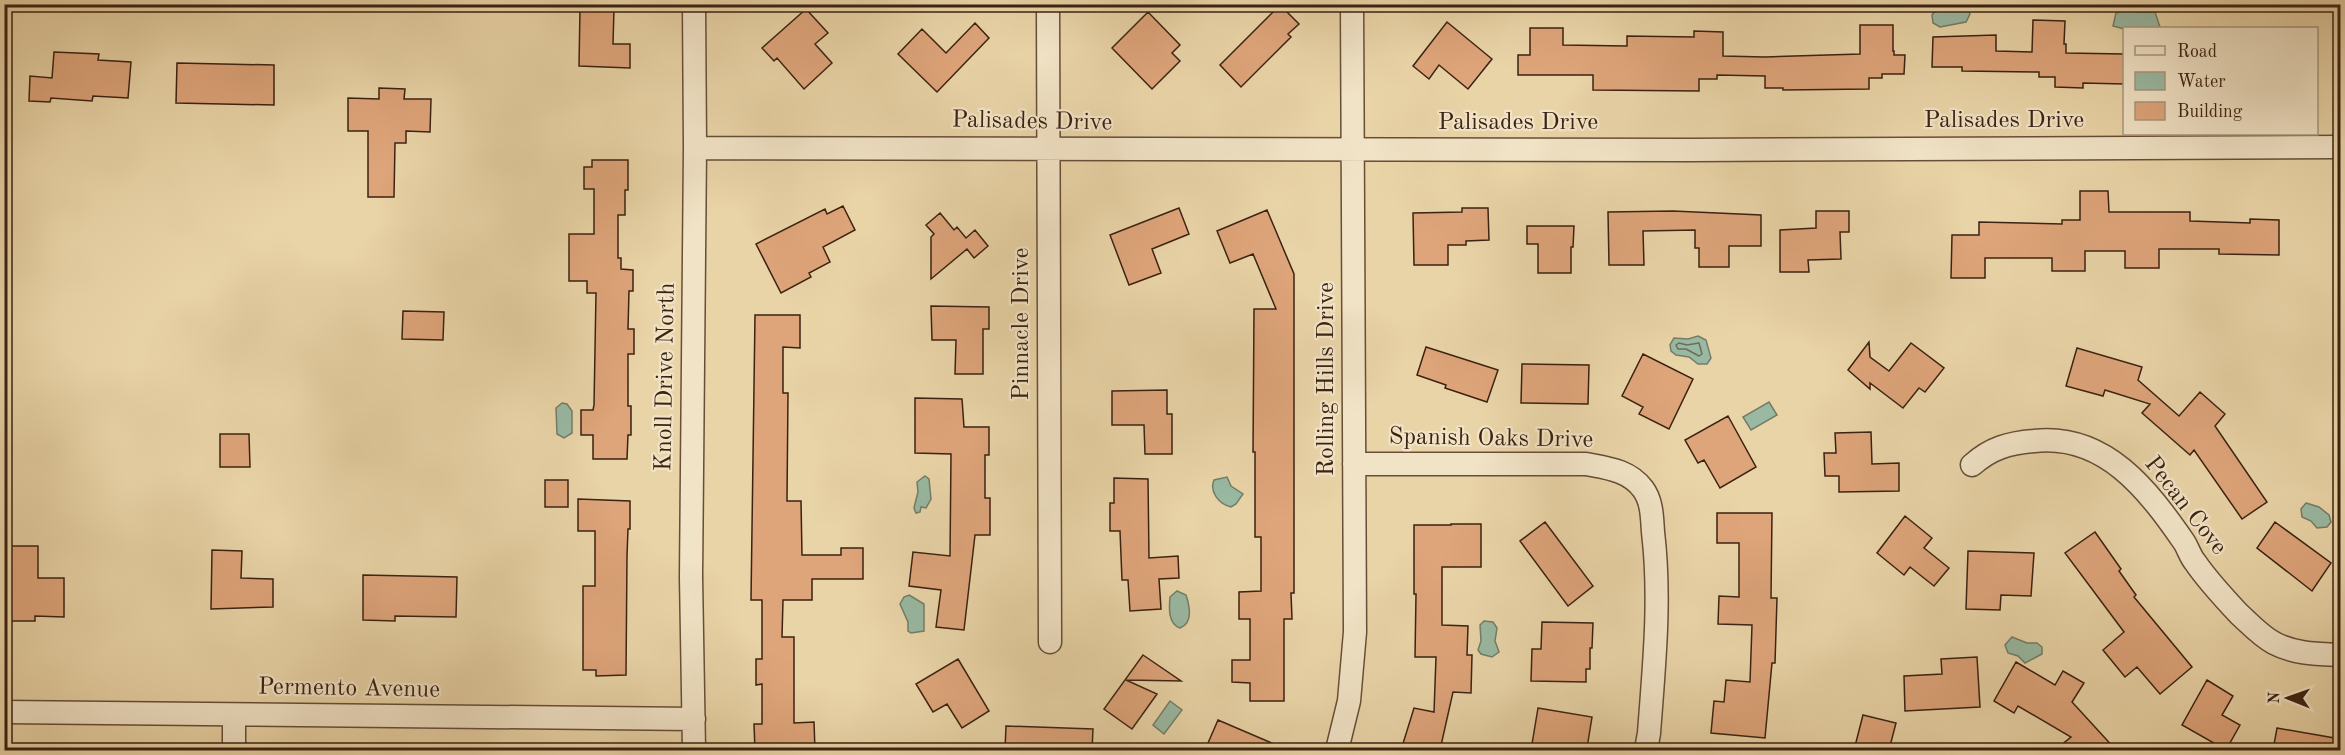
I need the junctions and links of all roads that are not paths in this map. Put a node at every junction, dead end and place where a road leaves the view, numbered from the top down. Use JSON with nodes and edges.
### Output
{"nodes":[{"id":1,"x":694,"y":4,"type":"edge"},
{"id":2,"x":1048,"y":4,"type":"edge"},
{"id":3,"x":1352,"y":4,"type":"edge"},
{"id":4,"x":2340,"y":147,"type":"edge"},
{"id":5,"x":695,"y":148,"type":"junction"},
{"id":6,"x":1049,"y":149,"type":"junction"},
{"id":7,"x":1353,"y":150,"type":"junction"},
{"id":8,"x":1354,"y":464,"type":"junction"},
{"id":9,"x":1972,"y":465,"type":"dead end"},
{"id":10,"x":1050,"y":642,"type":"dead end"},
{"id":11,"x":2340,"y":655,"type":"edge"},
{"id":12,"x":4,"y":712,"type":"edge"},
{"id":13,"x":234,"y":715,"type":"junction"},
{"id":14,"x":694,"y":719,"type":"junction"},
{"id":15,"x":234,"y":750,"type":"edge"},
{"id":16,"x":694,"y":750,"type":"edge"},
{"id":17,"x":1337,"y":750,"type":"edge"},
{"id":18,"x":1646,"y":750,"type":"edge"}],
"edges":[{"from":1,"to":5,"type":"street","name":"Knoll Drive North"},
{"from":2,"to":6,"type":"street","name":"Pinnacle Drive"},
{"from":3,"to":7,"type":"street","name":"Rolling Hills Drive"},
{"from":4,"to":7,"type":"street","name":"Palisades Drive"},
{"from":5,"to":6,"type":"street","name":"Palisades Drive"},
{"from":5,"to":14,"type":"street","name":"Knoll Drive North"},
{"from":6,"to":7,"type":"street","name":"Palisades Drive"},
{"from":6,"to":10,"type":"street","name":"Pinnacle Drive"},
{"from":7,"to":8,"type":"street","name":"Rolling Hills Drive"},
{"from":8,"to":17,"type":"street","name":"Rolling Hills Drive"},
{"from":8,"to":18,"type":"street","name":"Spanish Oaks Drive"},
{"from":9,"to":11,"type":"street","name":"Pecan Cove"},
{"from":12,"to":13,"type":"street","name":"Permento Avenue"},
{"from":13,"to":14,"type":"street","name":"Permento Avenue"},
{"from":13,"to":15,"type":"street"},
{"from":14,"to":16,"type":"street","name":"Knoll Drive North"}]}
